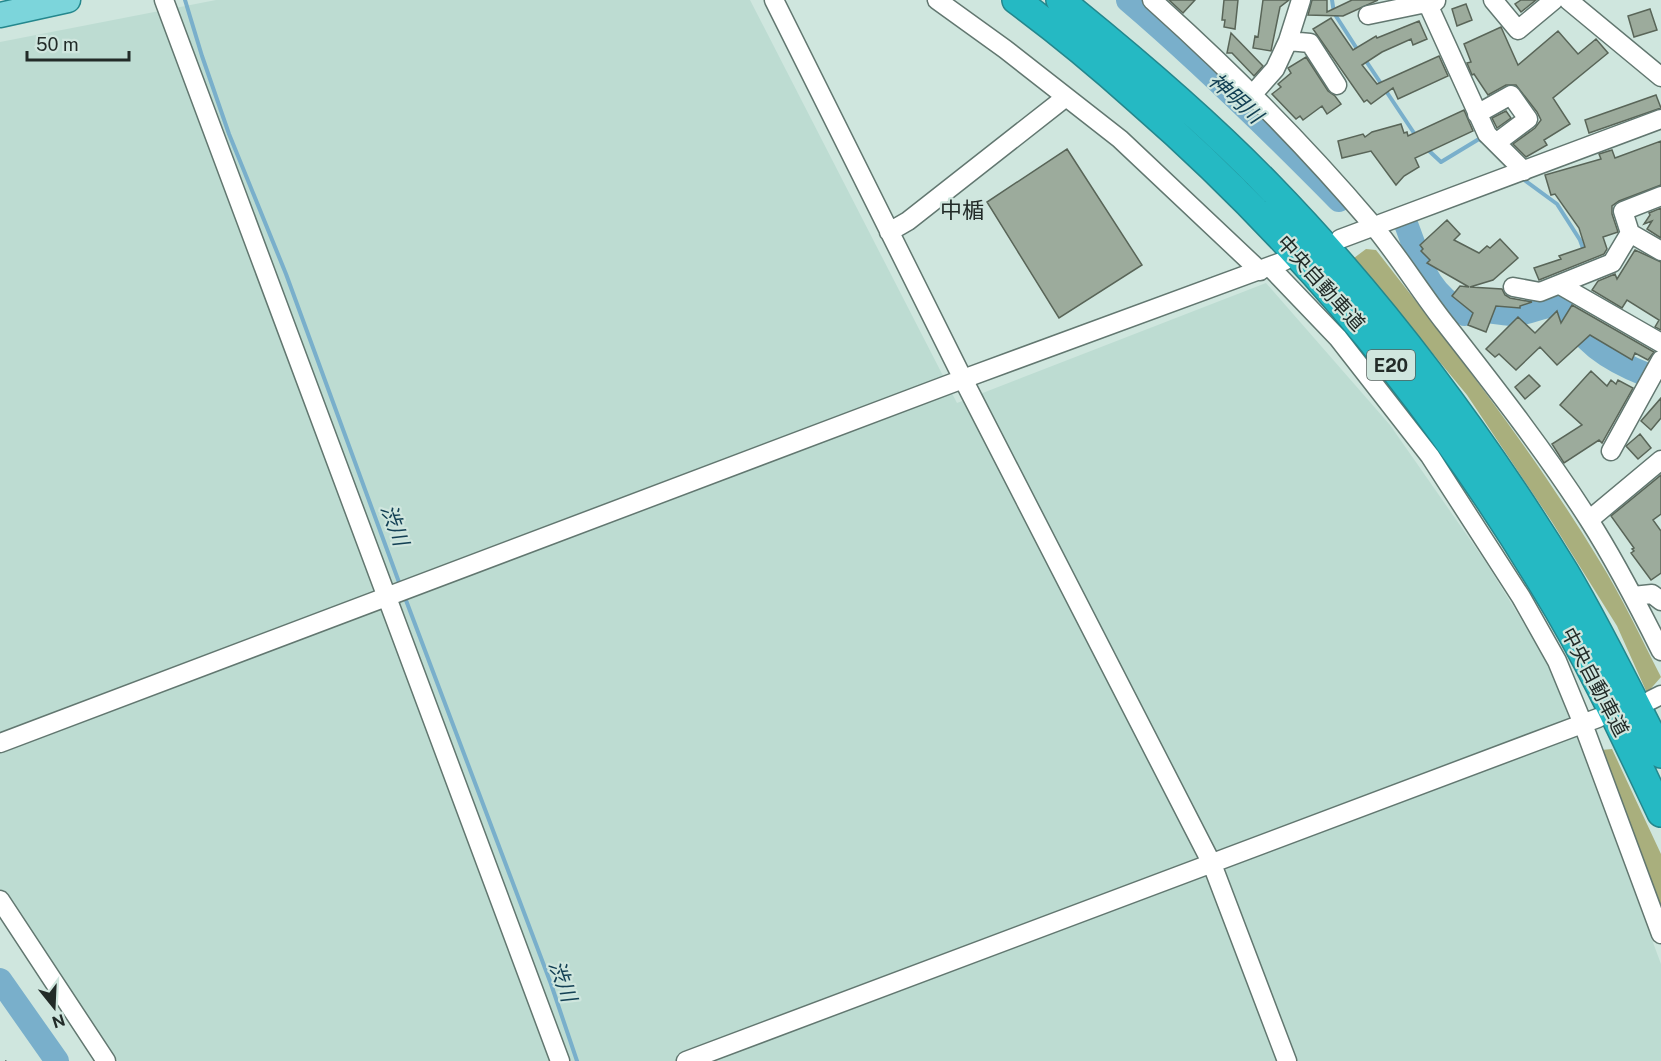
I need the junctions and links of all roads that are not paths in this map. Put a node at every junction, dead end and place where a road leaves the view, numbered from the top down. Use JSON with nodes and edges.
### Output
{"nodes":[{"id":1,"x":68,"y":0,"type":"edge"},
{"id":2,"x":164,"y":0,"type":"edge"},
{"id":3,"x":774,"y":0,"type":"edge"},
{"id":4,"x":937,"y":0,"type":"edge"},
{"id":5,"x":1016,"y":0,"type":"edge"},
{"id":6,"x":1060,"y":0,"type":"edge"},
{"id":7,"x":1153,"y":0,"type":"edge"},
{"id":8,"x":1301,"y":0,"type":"edge"},
{"id":9,"x":1493,"y":0,"type":"edge"},
{"id":10,"x":1554,"y":0,"type":"edge"},
{"id":11,"x":1568,"y":0,"type":"edge"},
{"id":12,"x":1430,"y":1,"type":"edge"},
{"id":13,"x":0,"y":15,"type":"edge"},
{"id":14,"x":1368,"y":15,"type":"dead end"},
{"id":15,"x":1288,"y":41,"type":"junction"},
{"id":16,"x":1661,"y":77,"type":"edge"},
{"id":17,"x":1337,"y":85,"type":"dead end"},
{"id":18,"x":1252,"y":94,"type":"junction"},
{"id":19,"x":1066,"y":97,"type":"junction"},
{"id":20,"x":1478,"y":114,"type":"junction"},
{"id":21,"x":1661,"y":119,"type":"edge"},
{"id":22,"x":1496,"y":143,"type":"junction"},
{"id":23,"x":1524,"y":171,"type":"junction"},
{"id":24,"x":1661,"y":196,"type":"edge"},
{"id":25,"x":1373,"y":225,"type":"junction"},
{"id":26,"x":889,"y":232,"type":"junction"},
{"id":27,"x":1630,"y":233,"type":"junction"},
{"id":28,"x":1340,"y":239,"type":"dead end"},
{"id":29,"x":1661,"y":251,"type":"edge"},
{"id":30,"x":1271,"y":266,"type":"junction"},
{"id":31,"x":1560,"y":285,"type":"junction"},
{"id":32,"x":1513,"y":287,"type":"dead end"},
{"id":33,"x":1661,"y":343,"type":"edge"},
{"id":34,"x":1661,"y":360,"type":"edge"},
{"id":35,"x":963,"y":379,"type":"junction"},
{"id":36,"x":1655,"y":387,"type":"edge"},
{"id":37,"x":1611,"y":451,"type":"dead end"},
{"id":38,"x":1661,"y":460,"type":"edge"},
{"id":39,"x":1589,"y":520,"type":"junction"},
{"id":40,"x":398,"y":593,"type":"junction"},
{"id":41,"x":1633,"y":596,"type":"junction"},
{"id":42,"x":1661,"y":601,"type":"edge"},
{"id":43,"x":1661,"y":651,"type":"edge"},
{"id":44,"x":1590,"y":721,"type":"junction"},
{"id":45,"x":0,"y":743,"type":"edge"},
{"id":46,"x":1661,"y":754,"type":"edge"},
{"id":47,"x":1661,"y":813,"type":"edge"},
{"id":48,"x":1212,"y":864,"type":"junction"},
{"id":49,"x":0,"y":900,"type":"edge"},
{"id":50,"x":1661,"y":934,"type":"edge"},
{"id":51,"x":106,"y":1061,"type":"edge"},
{"id":52,"x":560,"y":1061,"type":"edge"},
{"id":53,"x":686,"y":1061,"type":"edge"},
{"id":54,"x":1287,"y":1061,"type":"edge"}],
"edges":[{"from":1,"to":13,"type":"main road"},
{"from":2,"to":40,"type":"street"},
{"from":3,"to":26,"type":"street"},
{"from":4,"to":19,"type":"street"},
{"from":5,"to":47,"type":"highway","name":"中央自動車道","number":"E20"},
{"from":6,"to":46,"type":"highway","name":"中央自動車道","number":"E20"},
{"from":7,"to":18,"type":"street"},
{"from":8,"to":15,"type":"street"},
{"from":9,"to":10,"type":"street"},
{"from":11,"to":16,"type":"street"},
{"from":12,"to":14,"type":"street"},
{"from":12,"to":20,"type":"street"},
{"from":15,"to":17,"type":"street"},
{"from":15,"to":18,"type":"street"},
{"from":18,"to":25,"type":"street"},
{"from":19,"to":26,"type":"street"},
{"from":19,"to":30,"type":"street"},
{"from":20,"to":22,"type":"street"},
{"from":20,"to":22,"type":"street"},
{"from":21,"to":23,"type":"street"},
{"from":22,"to":23,"type":"street"},
{"from":23,"to":25,"type":"street"},
{"from":24,"to":27,"type":"street"},
{"from":25,"to":28,"type":"street"},
{"from":25,"to":39,"type":"street"},
{"from":26,"to":35,"type":"street"},
{"from":27,"to":29,"type":"street"},
{"from":27,"to":31,"type":"street"},
{"from":30,"to":35,"type":"street"},
{"from":30,"to":44,"type":"street"},
{"from":31,"to":32,"type":"street"},
{"from":31,"to":33,"type":"street"},
{"from":34,"to":36,"type":"street"},
{"from":35,"to":40,"type":"street"},
{"from":35,"to":48,"type":"street"},
{"from":36,"to":37,"type":"street"},
{"from":38,"to":39,"type":"street"},
{"from":39,"to":41,"type":"street"},
{"from":40,"to":45,"type":"street"},
{"from":40,"to":52,"type":"street"},
{"from":41,"to":42,"type":"street"},
{"from":41,"to":43,"type":"street"},
{"from":44,"to":48,"type":"street"},
{"from":44,"to":50,"type":"street"},
{"from":48,"to":53,"type":"street"},
{"from":48,"to":54,"type":"street"},
{"from":49,"to":51,"type":"street"}]}
